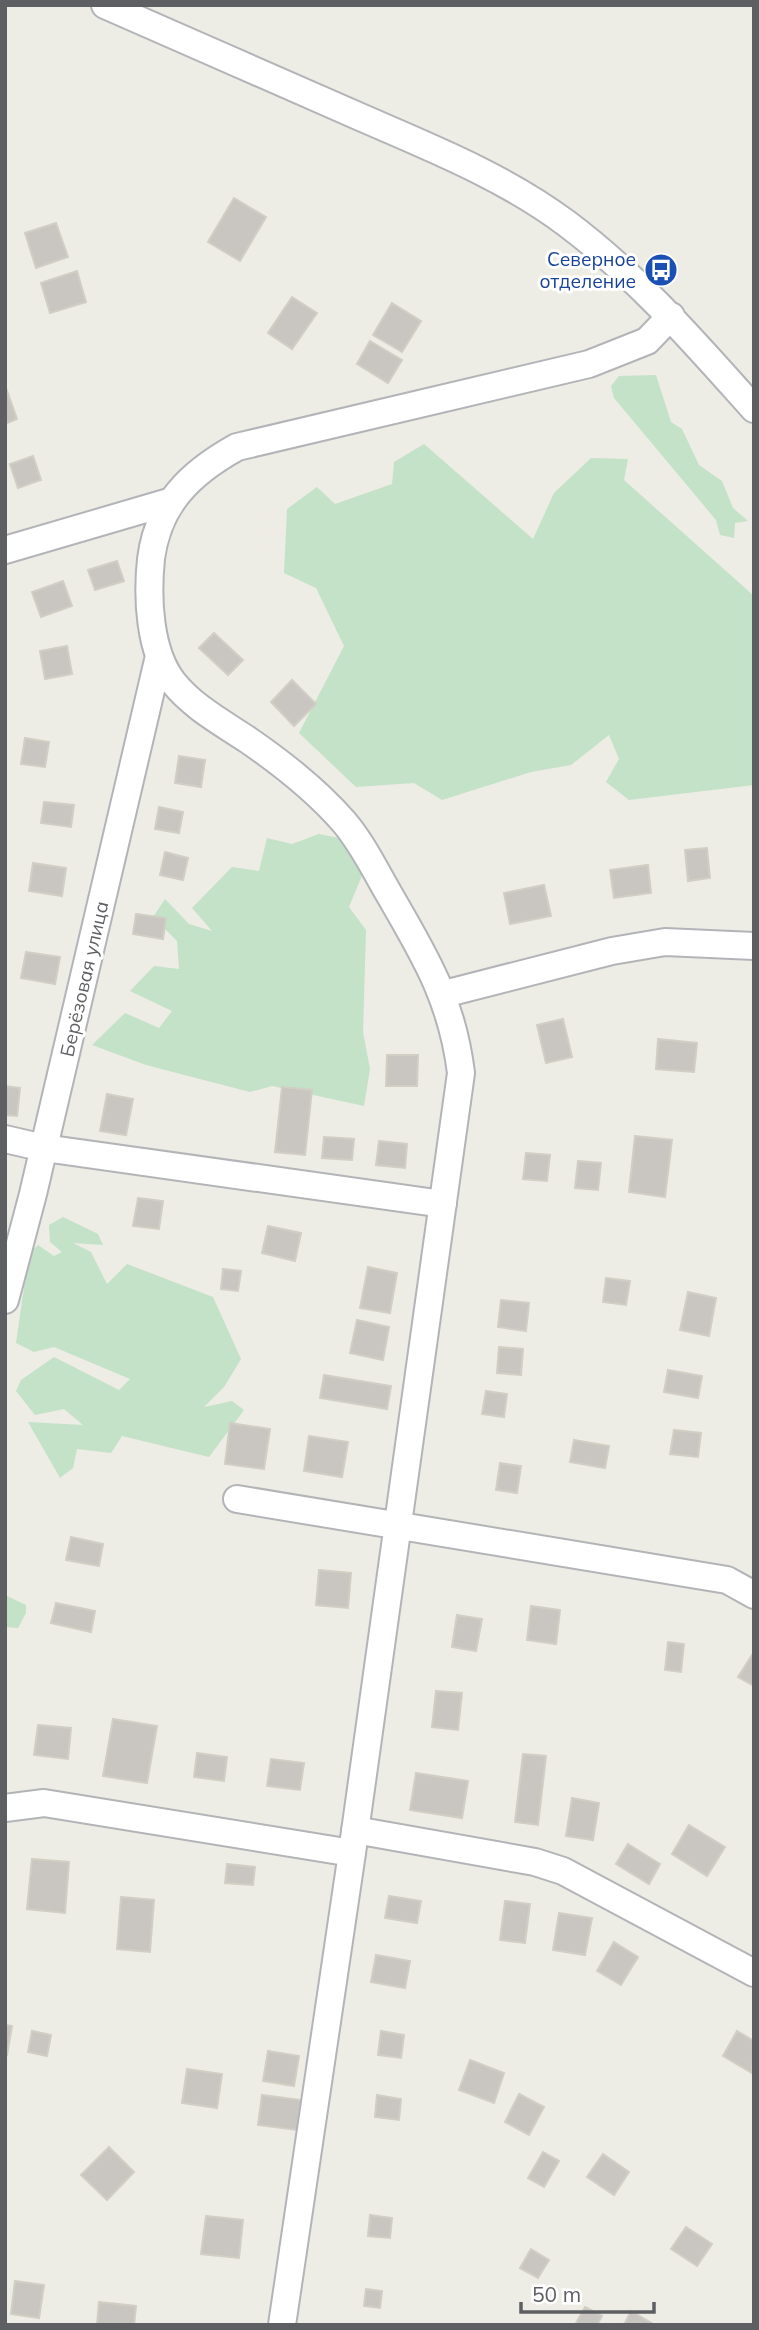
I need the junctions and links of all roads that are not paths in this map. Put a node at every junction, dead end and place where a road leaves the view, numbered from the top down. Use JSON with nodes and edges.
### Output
{"nodes":[{"id":1,"x":105,"y":5,"type":"edge"},
{"id":2,"x":671,"y":316,"type":"junction"},
{"id":3,"x":754,"y":409,"type":"edge"},
{"id":4,"x":169,"y":502,"type":"junction"},
{"id":5,"x":5,"y":550,"type":"edge"},
{"id":6,"x":159,"y":656,"type":"junction"},
{"id":7,"x":754,"y":946,"type":"edge"},
{"id":8,"x":444,"y":994,"type":"junction"},
{"id":9,"x":5,"y":1139,"type":"edge"},
{"id":10,"x":44,"y":1148,"type":"junction"},
{"id":11,"x":443,"y":1204,"type":"junction"},
{"id":12,"x":5,"y":1300,"type":"edge"},
{"id":13,"x":237,"y":1499,"type":"dead end"},
{"id":14,"x":397,"y":1525,"type":"junction"},
{"id":15,"x":754,"y":1595,"type":"edge"},
{"id":16,"x":5,"y":1808,"type":"edge"},
{"id":17,"x":354,"y":1841,"type":"junction"},
{"id":18,"x":754,"y":1973,"type":"edge"},
{"id":19,"x":282,"y":2325,"type":"edge"}],
"edges":[{"from":1,"to":2,"type":"street"},
{"from":2,"to":3,"type":"street"},
{"from":2,"to":4,"type":"street"},
{"from":4,"to":5,"type":"street"},
{"from":4,"to":6,"type":"street"},
{"from":6,"to":8,"type":"street"},
{"from":6,"to":10,"type":"street","name":"Берёзовая улица"},
{"from":7,"to":8,"type":"street"},
{"from":8,"to":11,"type":"street"},
{"from":9,"to":10,"type":"street"},
{"from":10,"to":11,"type":"street"},
{"from":10,"to":12,"type":"street","name":"Берёзовая улица"},
{"from":11,"to":14,"type":"street"},
{"from":13,"to":14,"type":"street"},
{"from":14,"to":15,"type":"street"},
{"from":14,"to":17,"type":"street"},
{"from":16,"to":17,"type":"street"},
{"from":17,"to":18,"type":"street"},
{"from":17,"to":19,"type":"street"}]}
